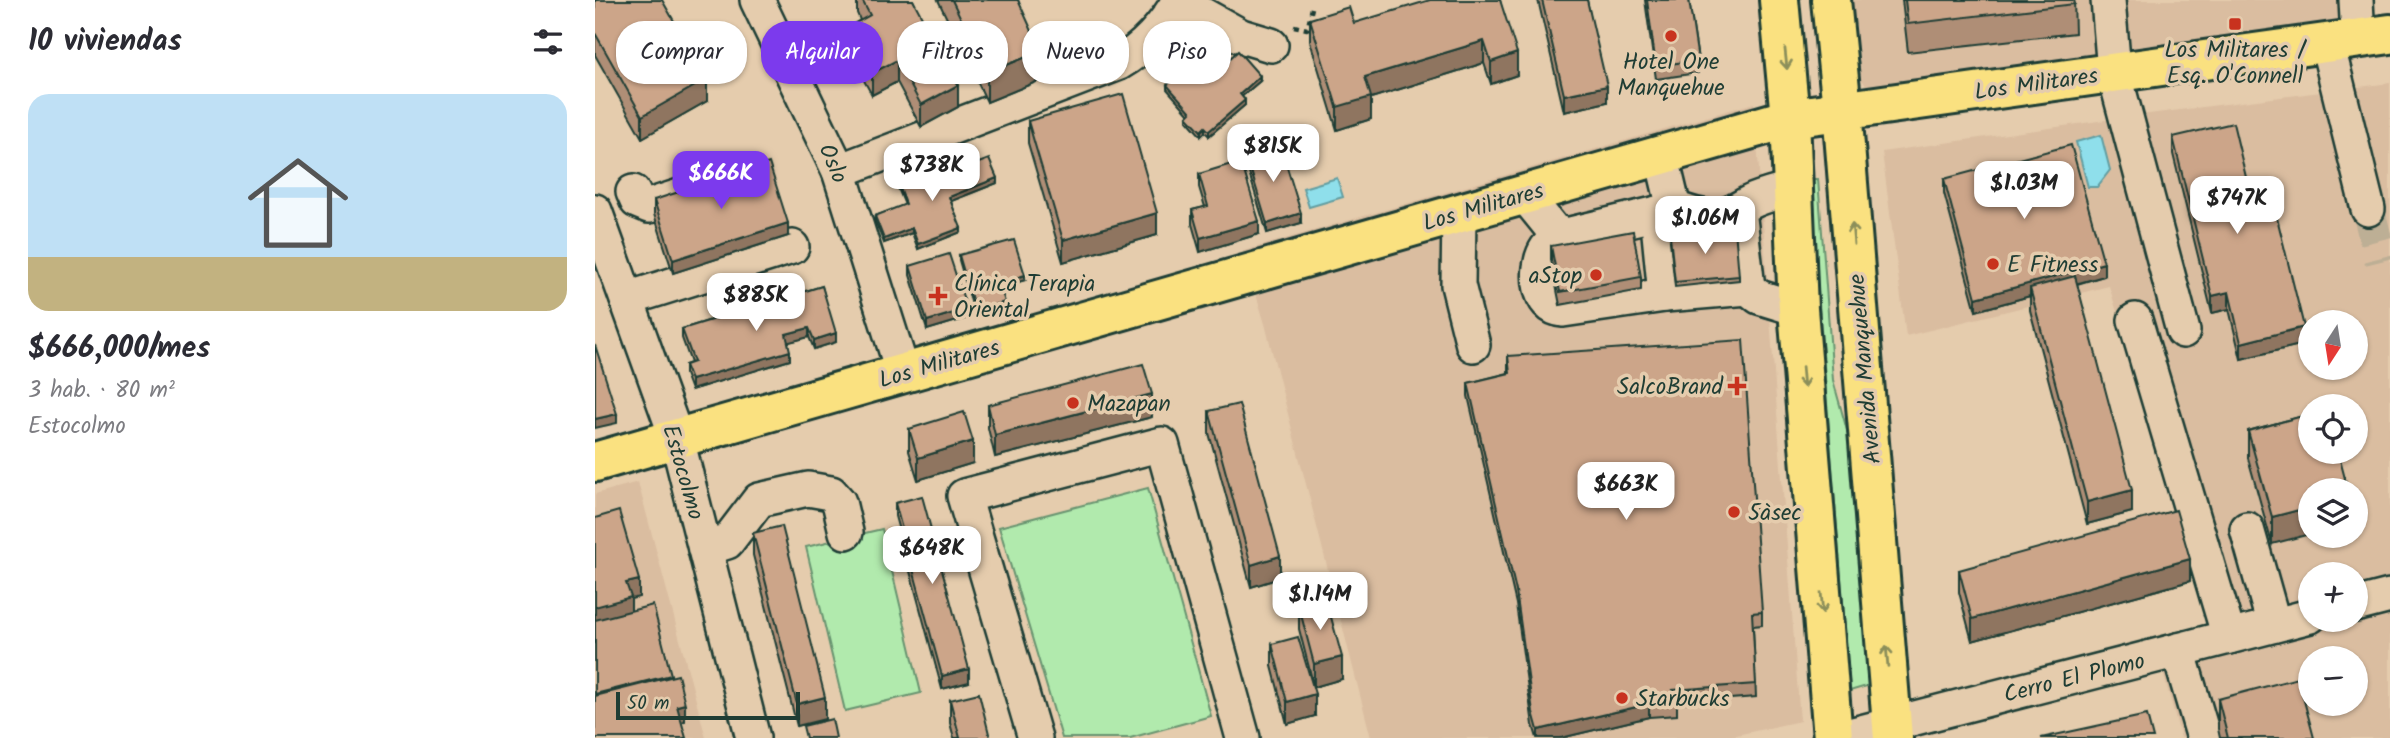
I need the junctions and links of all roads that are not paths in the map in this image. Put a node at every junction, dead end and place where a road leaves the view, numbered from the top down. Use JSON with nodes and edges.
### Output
{"nodes":[{"id":1,"x":757,"y":0,"type":"edge"},
{"id":2,"x":1779,"y":0,"type":"edge"},
{"id":3,"x":1831,"y":0,"type":"edge"},
{"id":4,"x":2108,"y":0,"type":"edge"},
{"id":5,"x":2356,"y":0,"type":"edge"},
{"id":6,"x":1178,"y":1,"type":"edge"},
{"id":7,"x":2358,"y":38,"type":"edge"},
{"id":8,"x":1271,"y":45,"type":"dead end"},
{"id":9,"x":2114,"y":72,"type":"junction"},
{"id":10,"x":1842,"y":109,"type":"junction"},
{"id":11,"x":1790,"y":118,"type":"junction"},
{"id":12,"x":1661,"y":154,"type":"junction"},
{"id":13,"x":839,"y":171,"type":"junction"},
{"id":14,"x":675,"y":180,"type":"dead end"},
{"id":15,"x":726,"y":181,"type":"edge"},
{"id":16,"x":1792,"y":189,"type":"junction"},
{"id":17,"x":632,"y":192,"type":"junction"},
{"id":18,"x":1524,"y":194,"type":"junction"},
{"id":19,"x":595,"y":204,"type":"edge"},
{"id":20,"x":2368,"y":209,"type":"tunnel mouth"},
{"id":21,"x":1665,"y":210,"type":"junction"},
{"id":22,"x":1739,"y":210,"type":"junction"},
{"id":23,"x":595,"y":211,"type":"edge"},
{"id":24,"x":1459,"y":213,"type":"junction"},
{"id":25,"x":1560,"y":234,"type":"junction"},
{"id":26,"x":792,"y":247,"type":"dead end"},
{"id":27,"x":1748,"y":288,"type":"junction"},
{"id":28,"x":1665,"y":295,"type":"junction"},
{"id":29,"x":627,"y":299,"type":"junction"},
{"id":30,"x":1798,"y":309,"type":"junction"},
{"id":31,"x":2136,"y":320,"type":"dead end"},
{"id":32,"x":2183,"y":331,"type":"dead end"},
{"id":33,"x":1473,"y":345,"type":"dead end"},
{"id":34,"x":903,"y":373,"type":"junction"},
{"id":35,"x":677,"y":439,"type":"junction"},
{"id":36,"x":595,"y":462,"type":"edge"},
{"id":37,"x":2246,"y":529,"type":"dead end"},
{"id":38,"x":846,"y":532,"type":"dead end"},
{"id":39,"x":705,"y":549,"type":"junction"},
{"id":40,"x":2390,"y":596,"type":"edge"},
{"id":41,"x":2368,"y":602,"type":"edge"},
{"id":42,"x":2298,"y":619,"type":"edge"},
{"id":43,"x":2274,"y":625,"type":"junction"},
{"id":44,"x":2229,"y":638,"type":"junction"},
{"id":45,"x":2178,"y":650,"type":"junction"},
{"id":46,"x":1893,"y":731,"type":"edge"},
{"id":47,"x":753,"y":738,"type":"edge"},
{"id":48,"x":1035,"y":738,"type":"edge"},
{"id":49,"x":1243,"y":738,"type":"edge"},
{"id":50,"x":1836,"y":738,"type":"edge"},
{"id":51,"x":2204,"y":738,"type":"edge"}],
"edges":[{"from":1,"to":13,"type":"street","name":"Oslo"},
{"from":2,"to":11,"type":"main road","one_way":true},
{"from":3,"to":10,"type":"main road","name":"Avenida Manquehue"},
{"from":4,"to":9,"type":"street"},
{"from":5,"to":7,"type":"street"},
{"from":6,"to":8,"type":"street"},
{"from":6,"to":13,"type":"street"},
{"from":7,"to":9,"type":"main road","name":"Los Militares"},
{"from":7,"to":20,"type":"street"},
{"from":9,"to":10,"type":"main road","name":"Los Militares"},
{"from":9,"to":32,"type":"street"},
{"from":10,"to":11,"type":"main road","name":"Los Militares"},
{"from":46,"to":10,"type":"main road","name":"Avenida Manquehue","one_way":true},
{"from":11,"to":12,"type":"main road","name":"Los Militares"},
{"from":11,"to":16,"type":"main road"},
{"from":12,"to":18,"type":"main road","name":"Los Militares"},
{"from":12,"to":21,"type":"street"},
{"from":13,"to":34,"type":"street","name":"Oslo"},
{"from":14,"to":17,"type":"street"},
{"from":15,"to":17,"type":"street"},
{"from":16,"to":22,"type":"street"},
{"from":16,"to":30,"type":"main road"},
{"from":17,"to":19,"type":"street"},
{"from":18,"to":24,"type":"main road","name":"Los Militares"},
{"from":18,"to":25,"type":"street"},
{"from":21,"to":22,"type":"street"},
{"from":21,"to":25,"type":"street"},
{"from":21,"to":28,"type":"street"},
{"from":22,"to":27,"type":"street"},
{"from":23,"to":29,"type":"street","name":"Estocolmo"},
{"from":24,"to":33,"type":"street"},
{"from":24,"to":34,"type":"main road","name":"Los Militares"},
{"from":25,"to":28,"type":"street"},
{"from":26,"to":29,"type":"street"},
{"from":27,"to":28,"type":"street"},
{"from":27,"to":30,"type":"street"},
{"from":29,"to":35,"type":"street","name":"Estocolmo"},
{"from":30,"to":50,"type":"main road","one_way":true},
{"from":31,"to":44,"type":"street"},
{"from":34,"to":35,"type":"main road","name":"Los Militares"},
{"from":35,"to":36,"type":"main road","name":"Los Militares"},
{"from":35,"to":39,"type":"street","name":"Estocolmo"},
{"from":37,"to":43,"type":"street"},
{"from":38,"to":39,"type":"street"},
{"from":39,"to":47,"type":"street","name":"Estocolmo"},
{"from":40,"to":41,"type":"street"},
{"from":42,"to":43,"type":"street","name":"Cerro El Plomo"},
{"from":43,"to":44,"type":"street","name":"Cerro El Plomo"},
{"from":44,"to":45,"type":"street","name":"Cerro El Plomo"},
{"from":45,"to":46,"type":"street","name":"Cerro El Plomo"},
{"from":45,"to":51,"type":"street"},
{"from":46,"to":50,"type":"street","name":"Cerro El Plomo"},
{"from":48,"to":49,"type":"street"}]}
